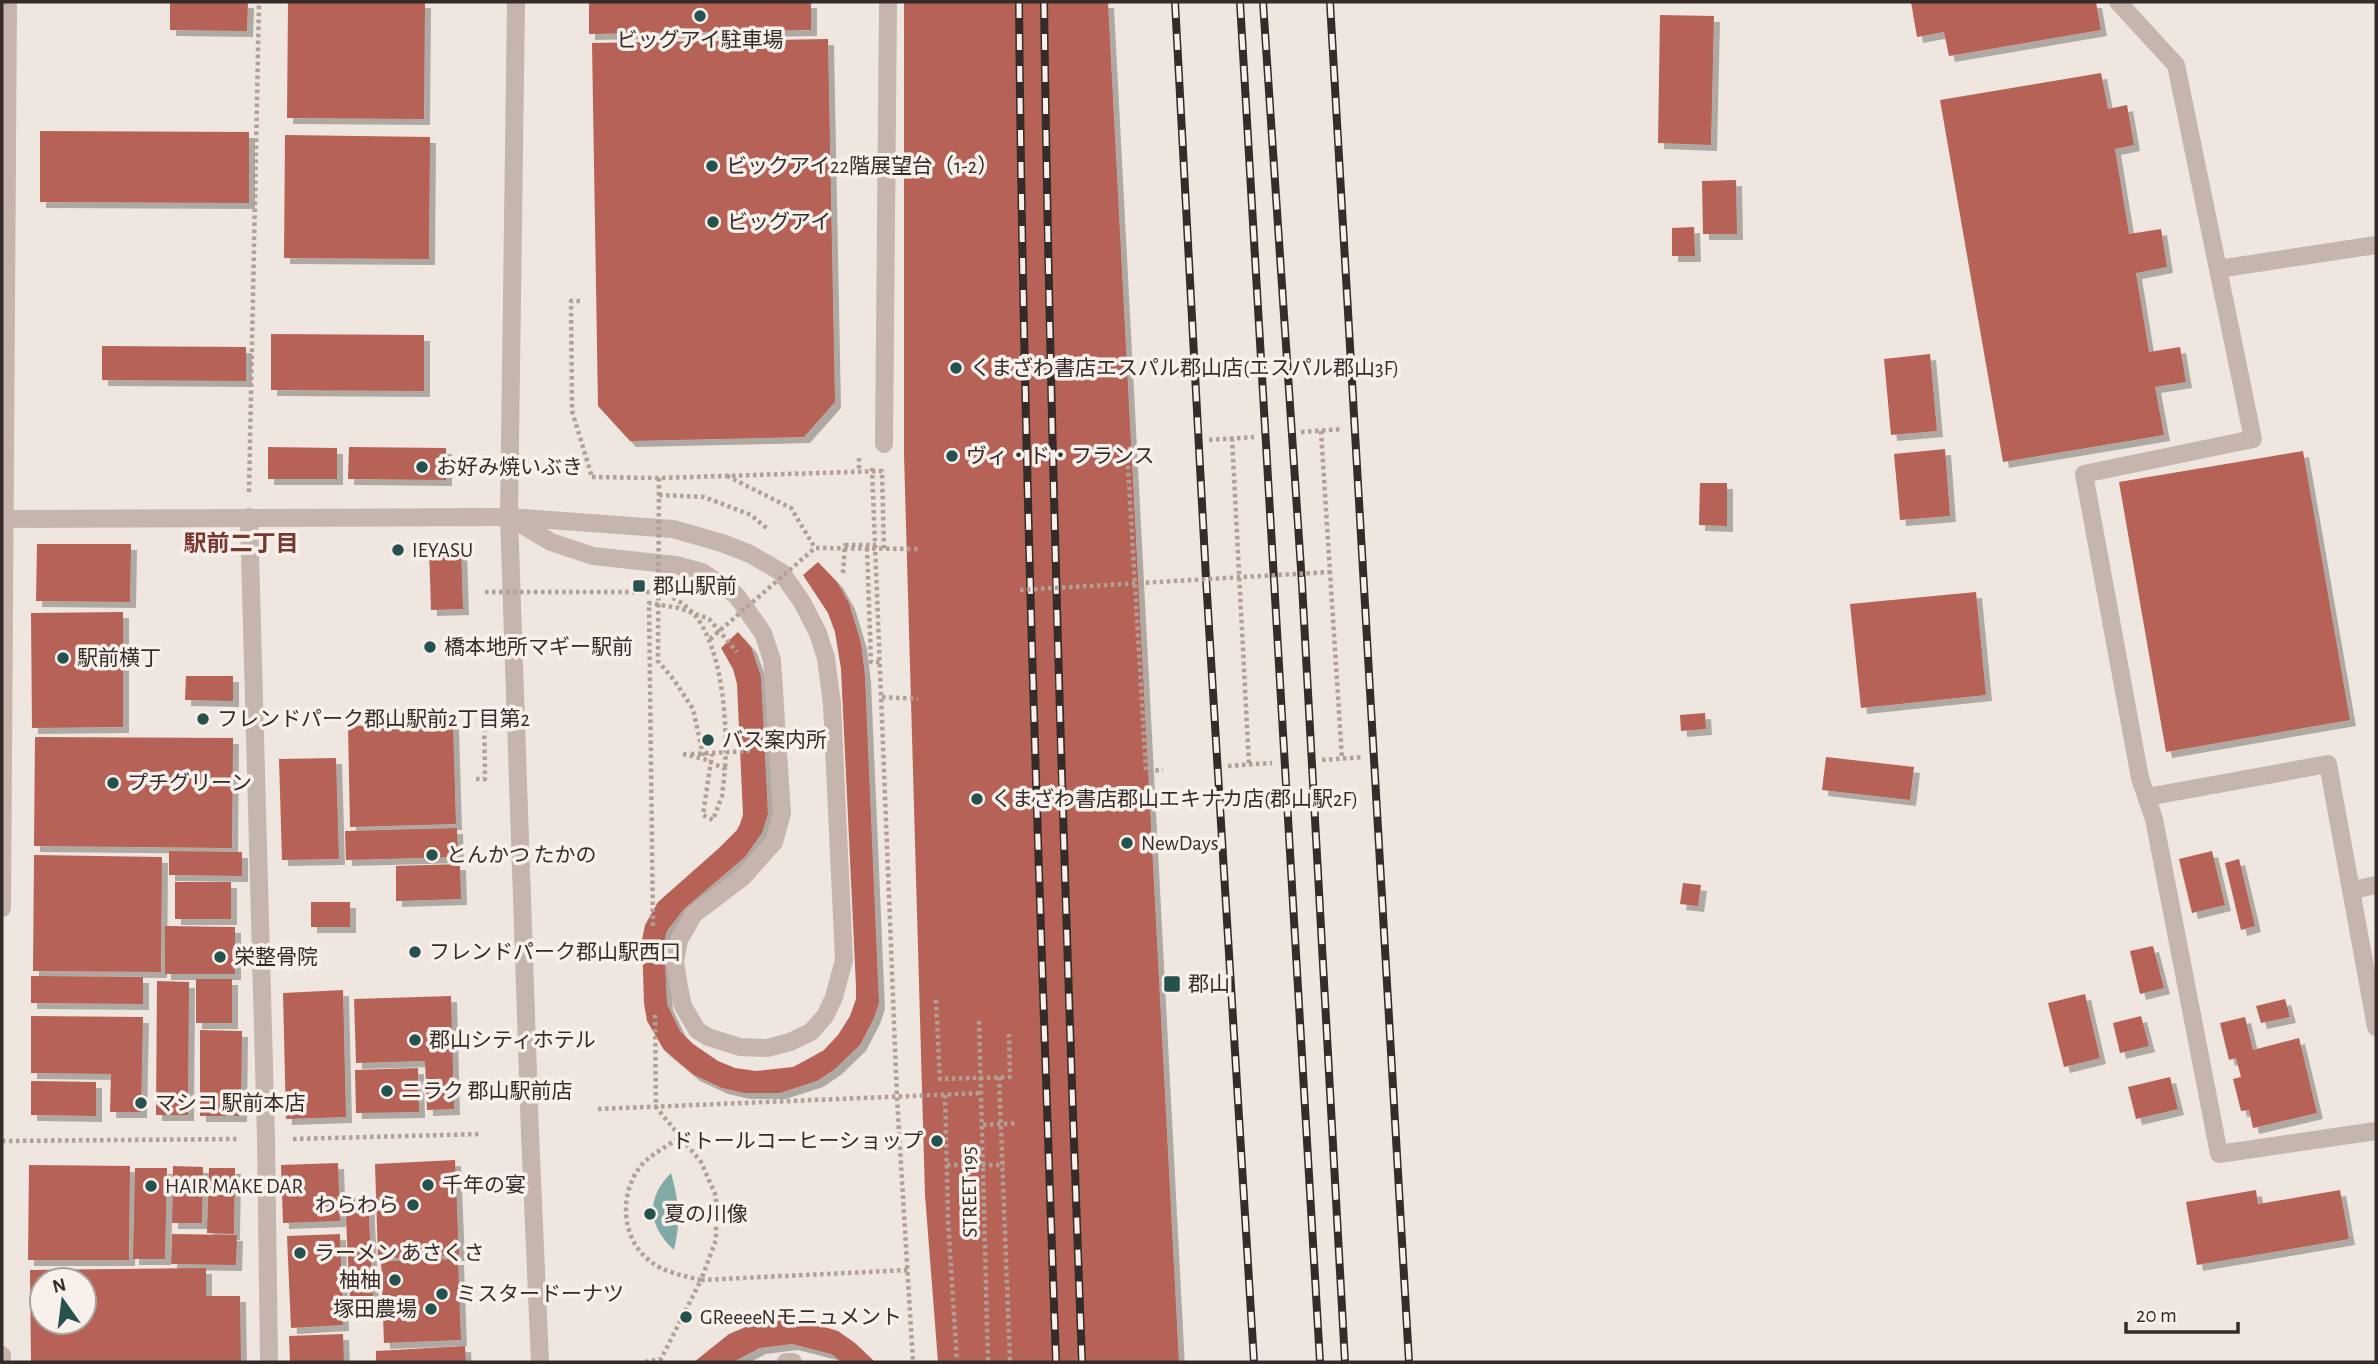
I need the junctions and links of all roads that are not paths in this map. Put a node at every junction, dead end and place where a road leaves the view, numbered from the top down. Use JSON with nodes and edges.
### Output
{"nodes":[{"id":1,"x":8,"y":2,"type":"edge"},
{"id":2,"x":516,"y":2,"type":"edge"},
{"id":3,"x":888,"y":2,"type":"edge"},
{"id":4,"x":2118,"y":2,"type":"edge"},
{"id":5,"x":2376,"y":245,"type":"edge"},
{"id":6,"x":2218,"y":269,"type":"junction"},
{"id":7,"x":884,"y":444,"type":"dead end"},
{"id":8,"x":249,"y":517,"type":"junction"},
{"id":9,"x":509,"y":517,"type":"junction"},
{"id":10,"x":4,"y":519,"type":"edge"},
{"id":11,"x":2147,"y":797,"type":"junction"},
{"id":12,"x":2376,"y":885,"type":"edge"},
{"id":13,"x":2353,"y":890,"type":"junction"},
{"id":14,"x":2,"y":908,"type":"edge"},
{"id":15,"x":2376,"y":1027,"type":"edge"},
{"id":16,"x":2376,"y":1131,"type":"edge"},
{"id":17,"x":2,"y":1354,"type":"edge"},
{"id":18,"x":2,"y":1362,"type":"edge"},
{"id":19,"x":269,"y":1362,"type":"edge"},
{"id":20,"x":540,"y":1362,"type":"edge"},
{"id":21,"x":786,"y":1362,"type":"edge"},
{"id":22,"x":793,"y":1362,"type":"edge"}],
"edges":[{"from":1,"to":10,"type":"street"},
{"from":2,"to":9,"type":"street"},
{"from":3,"to":7,"type":"street"},
{"from":4,"to":6,"type":"street"},
{"from":5,"to":6,"type":"street"},
{"from":6,"to":11,"type":"street"},
{"from":8,"to":9,"type":"street"},
{"from":8,"to":10,"type":"street"},
{"from":8,"to":19,"type":"street"},
{"from":9,"to":9,"type":"street"},
{"from":9,"to":20,"type":"street"},
{"from":10,"to":14,"type":"street"},
{"from":11,"to":13,"type":"street"},
{"from":11,"to":16,"type":"street"},
{"from":12,"to":13,"type":"street"},
{"from":13,"to":15,"type":"street"},
{"from":17,"to":18,"type":"street"},
{"from":21,"to":22,"type":"street"}]}
